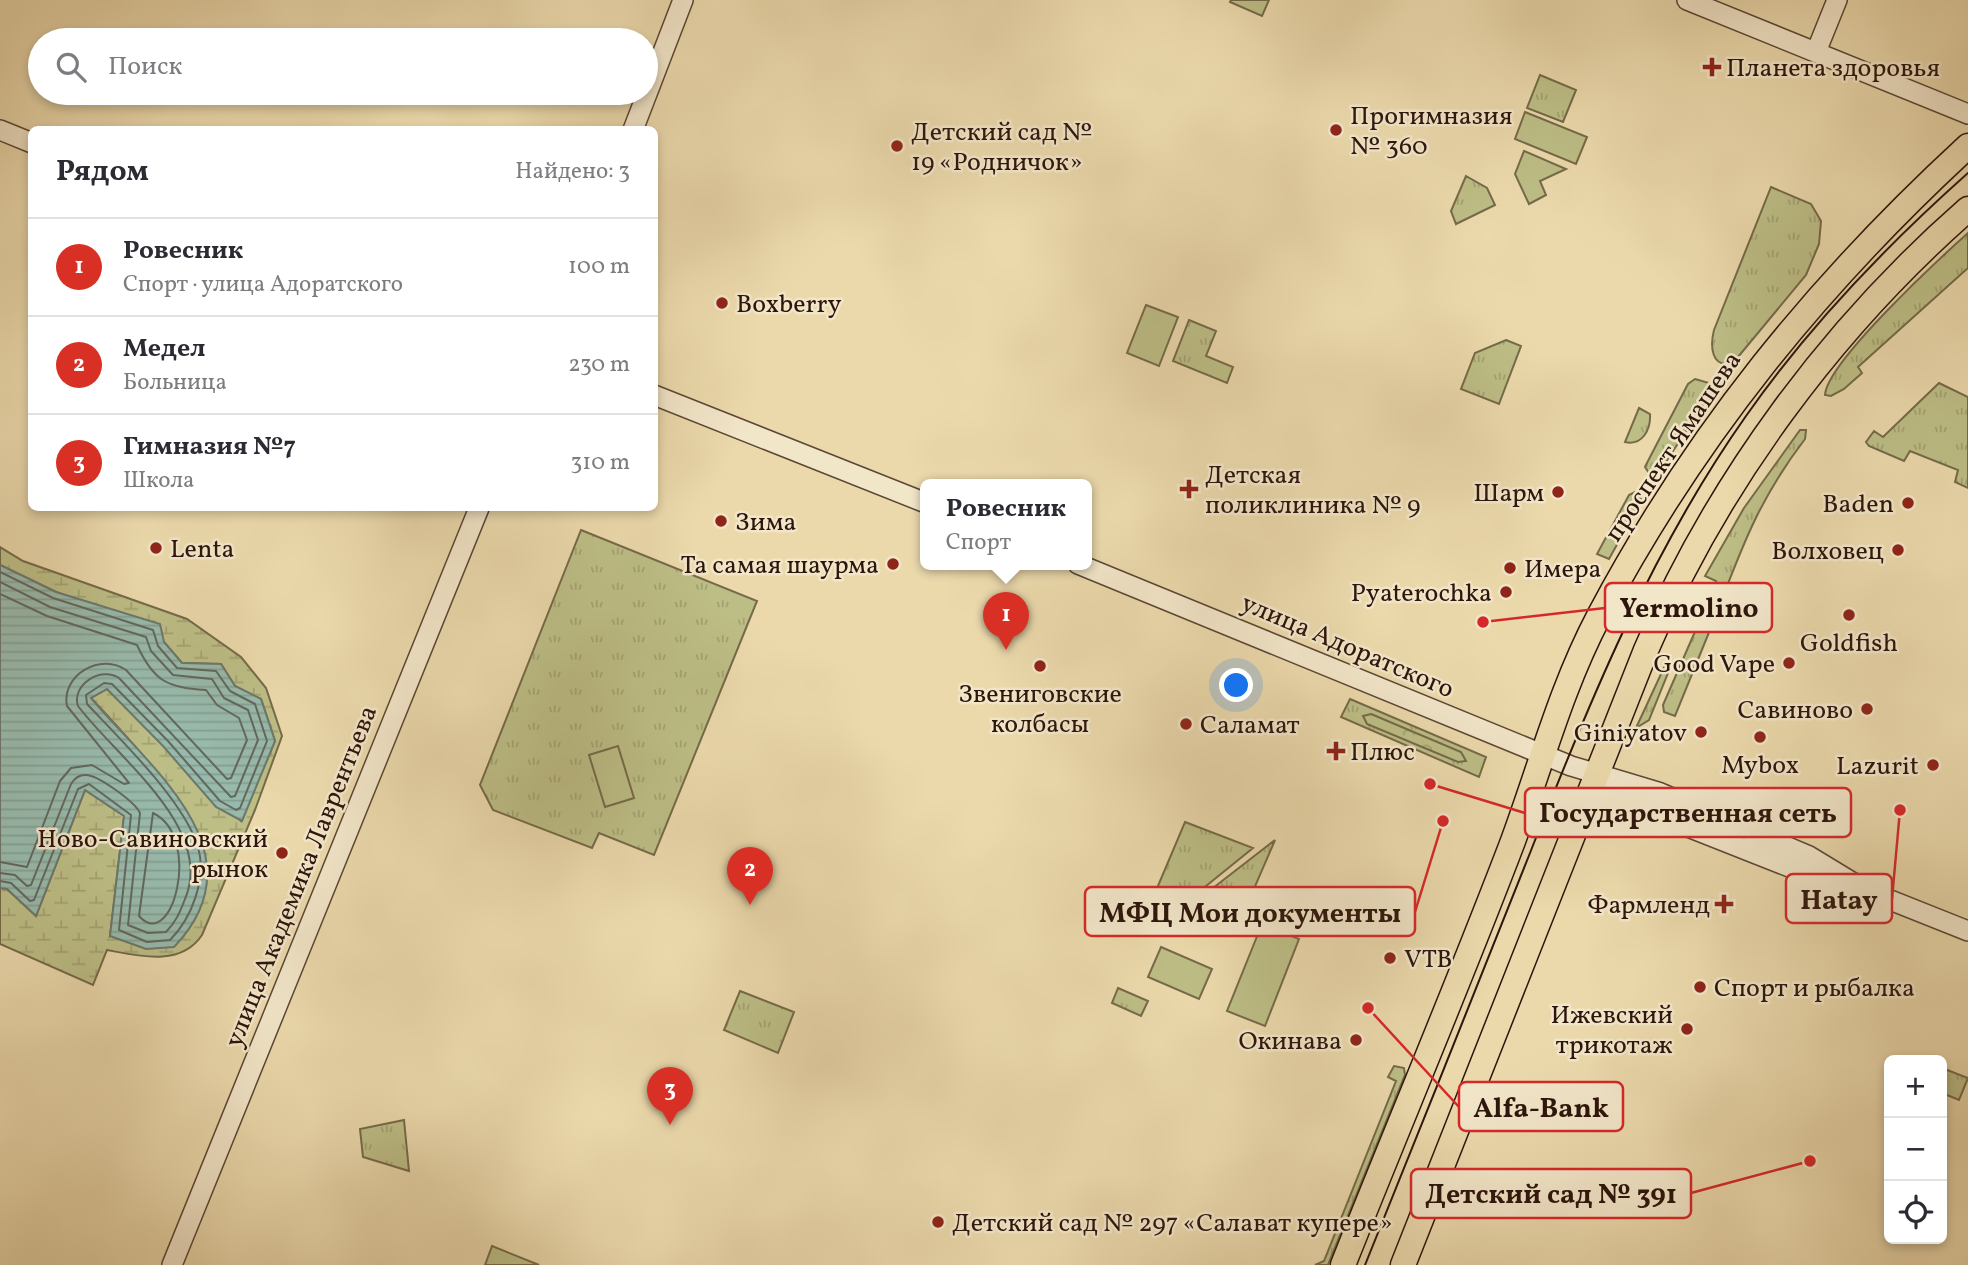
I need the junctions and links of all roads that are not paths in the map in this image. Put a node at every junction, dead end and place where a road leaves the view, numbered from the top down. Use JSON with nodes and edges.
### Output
{"nodes":[{"id":1,"x":683,"y":0,"type":"edge"},
{"id":2,"x":1687,"y":0,"type":"edge"},
{"id":3,"x":1837,"y":0,"type":"edge"},
{"id":4,"x":1816,"y":52,"type":"junction"},
{"id":5,"x":658,"y":65,"type":"edge"},
{"id":6,"x":643,"y":105,"type":"edge"},
{"id":7,"x":1968,"y":114,"type":"edge"},
{"id":8,"x":635,"y":126,"type":"edge"},
{"id":9,"x":0,"y":130,"type":"edge"},
{"id":10,"x":28,"y":141,"type":"edge"},
{"id":11,"x":1968,"y":146,"type":"edge"},
{"id":12,"x":1968,"y":209,"type":"edge"},
{"id":13,"x":658,"y":397,"type":"edge"},
{"id":14,"x":920,"y":501,"type":"edge"},
{"id":15,"x":478,"y":511,"type":"edge"},
{"id":16,"x":1092,"y":570,"type":"edge"},
{"id":17,"x":1542,"y":753,"type":"junction"},
{"id":18,"x":1597,"y":776,"type":"junction"},
{"id":19,"x":1968,"y":931,"type":"edge"},
{"id":20,"x":172,"y":1265,"type":"edge"},
{"id":21,"x":1343,"y":1265,"type":"edge"},
{"id":22,"x":1403,"y":1265,"type":"edge"}],
"edges":[{"from":1,"to":5,"type":"street"},
{"from":2,"to":4,"type":"street"},
{"from":3,"to":4,"type":"street"},
{"from":4,"to":7,"type":"street"},
{"from":6,"to":8,"type":"street"},
{"from":9,"to":10,"type":"street"},
{"from":11,"to":17,"type":"main road","name":"проспект Ямашева"},
{"from":12,"to":18,"type":"main road"},
{"from":13,"to":14,"type":"street"},
{"from":15,"to":20,"type":"street","name":"улица Академика Лаврентьева"},
{"from":16,"to":17,"type":"street","name":"улица Адоратского"},
{"from":17,"to":18,"type":"street","name":"улица Адоратского"},
{"from":17,"to":21,"type":"main road","name":"проспект Ямашева"},
{"from":18,"to":19,"type":"street","name":"улица Адоратского"},
{"from":18,"to":22,"type":"main road"}]}
